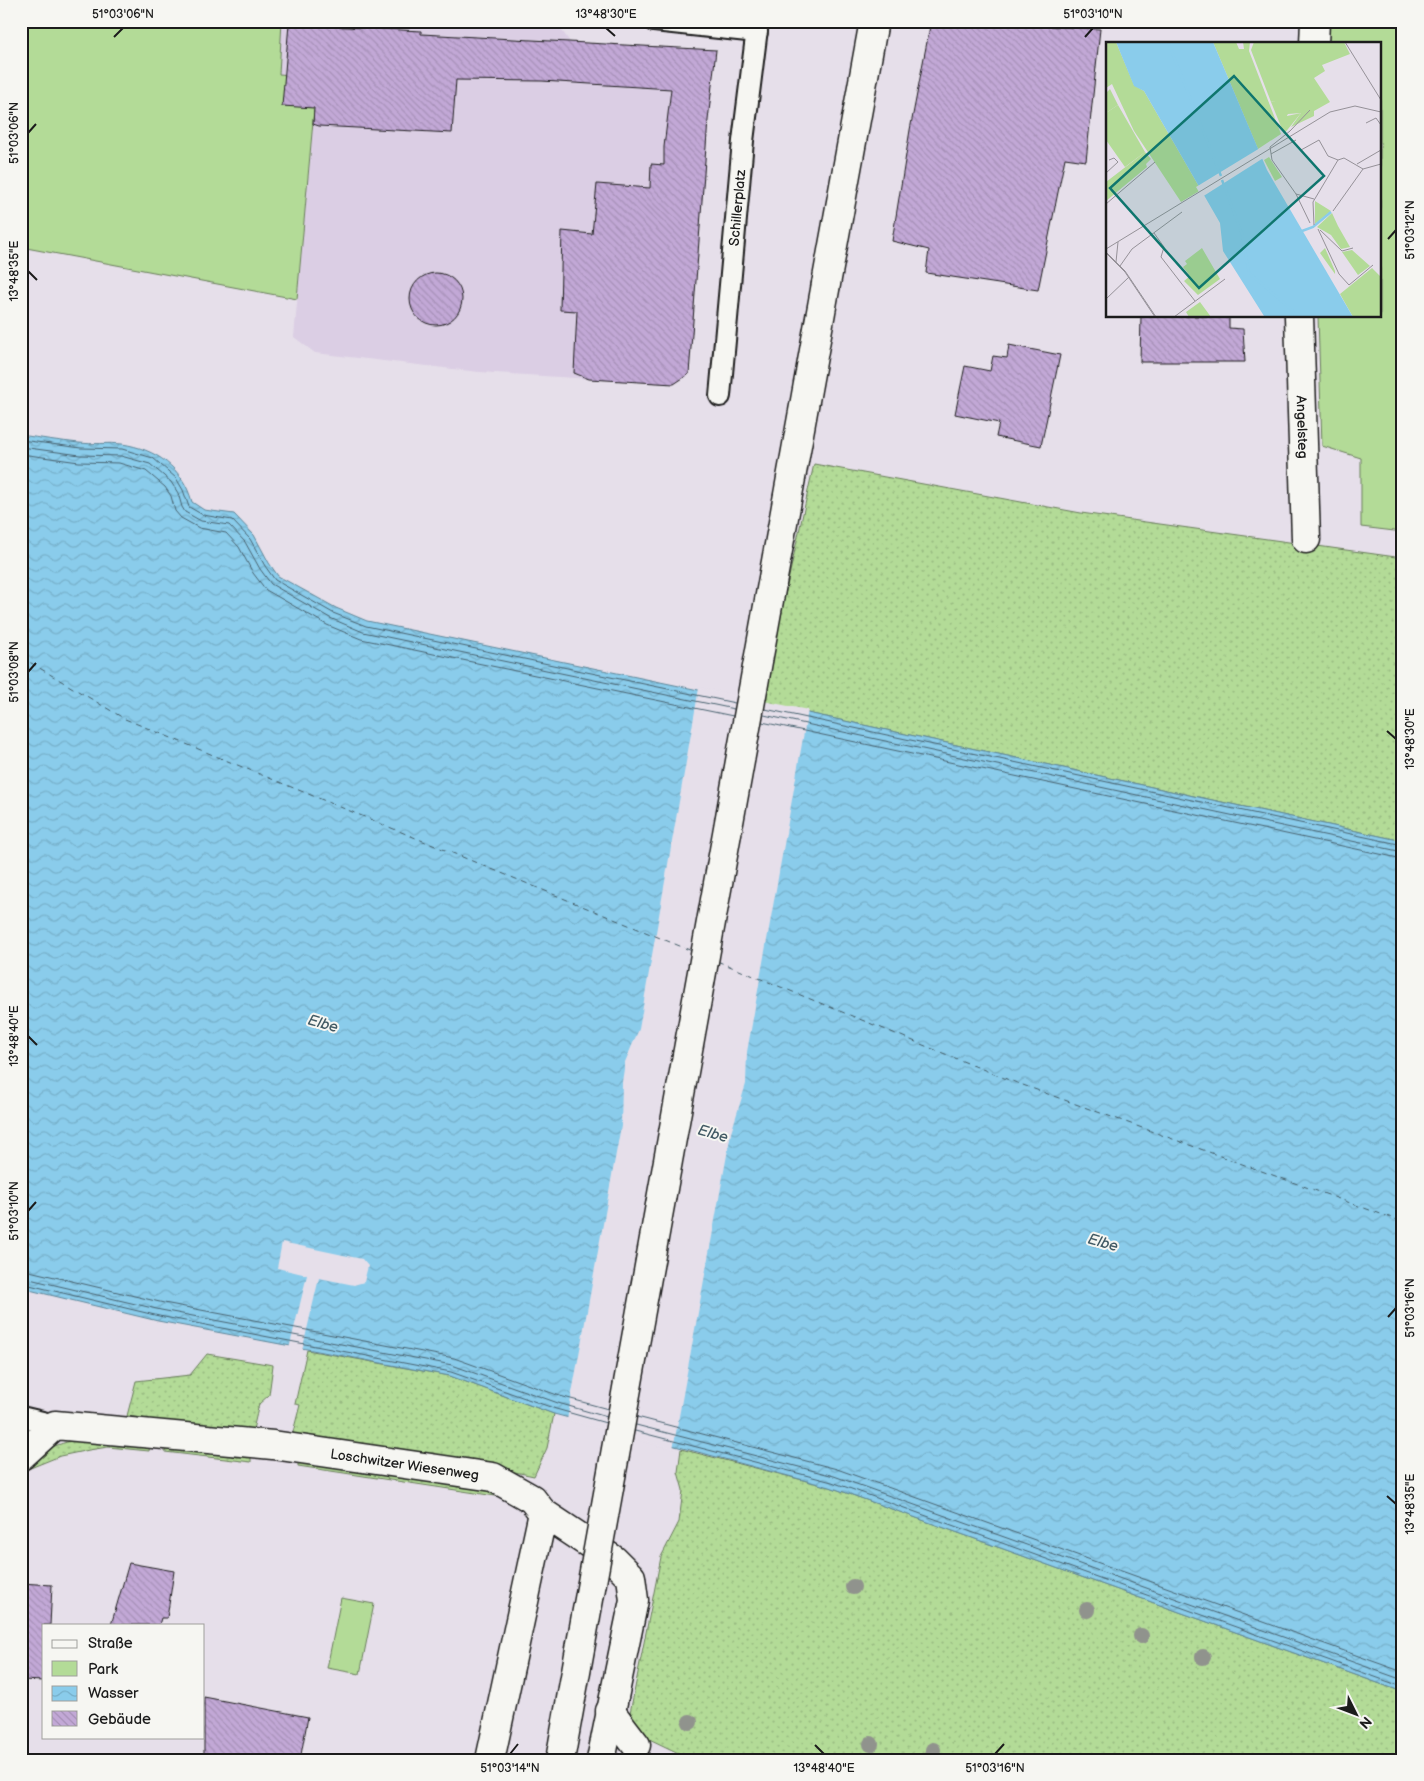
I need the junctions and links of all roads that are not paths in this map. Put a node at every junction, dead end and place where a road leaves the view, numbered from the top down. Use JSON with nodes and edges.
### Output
{"nodes":[{"id":1,"x":654,"y":21,"type":"edge"},
{"id":2,"x":874,"y":21,"type":"edge"},
{"id":3,"x":1315,"y":21,"type":"edge"},
{"id":4,"x":758,"y":27,"type":"edge"},
{"id":5,"x":1314,"y":42,"type":"edge"},
{"id":6,"x":1299,"y":318,"type":"edge"},
{"id":7,"x":720,"y":396,"type":"dead end"},
{"id":8,"x":1306,"y":539,"type":"dead end"},
{"id":9,"x":21,"y":1417,"type":"edge"},
{"id":10,"x":55,"y":1425,"type":"junction"},
{"id":11,"x":21,"y":1456,"type":"edge"},
{"id":12,"x":543,"y":1513,"type":"junction"},
{"id":13,"x":610,"y":1711,"type":"junction"},
{"id":14,"x":636,"y":1745,"type":"dead end"},
{"id":15,"x":490,"y":1760,"type":"edge"},
{"id":16,"x":560,"y":1760,"type":"edge"},
{"id":17,"x":601,"y":1760,"type":"edge"}],
"edges":[{"from":1,"to":4,"type":"lane"},
{"from":2,"to":16,"type":"main road","bridge":true},
{"from":3,"to":5,"type":"main road"},
{"from":4,"to":7,"type":"lane","name":"Schillerplatz"},
{"from":6,"to":8,"type":"main road","name":"Angelsteg"},
{"from":9,"to":10,"type":"lane"},
{"from":10,"to":11,"type":"main road"},
{"from":10,"to":12,"type":"main road","name":"Loschwitzer Wiesenweg"},
{"from":12,"to":13,"type":"main road","name":"Loschwitzer Wiesenweg"},
{"from":12,"to":15,"type":"main road"},
{"from":13,"to":14,"type":"main road"},
{"from":13,"to":17,"type":"main road","name":"Loschwitzer Wiesenweg"}]}
